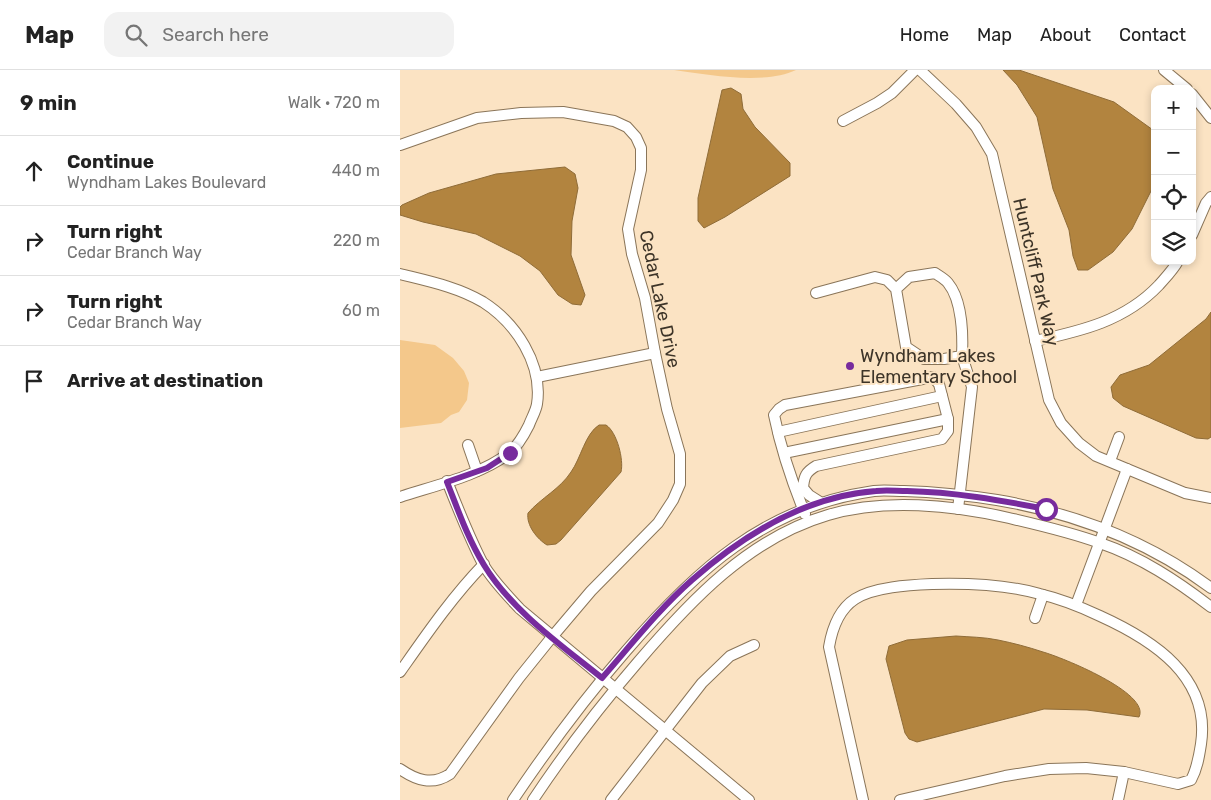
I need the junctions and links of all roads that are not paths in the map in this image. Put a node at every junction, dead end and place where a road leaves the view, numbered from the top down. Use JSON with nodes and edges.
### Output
{"nodes":[{"id":1,"x":915,"y":70,"type":"edge"},
{"id":2,"x":920,"y":70,"type":"edge"},
{"id":3,"x":1164,"y":70,"type":"edge"},
{"id":4,"x":1182,"y":85,"type":"edge"},
{"id":5,"x":1196,"y":99,"type":"edge"},
{"id":6,"x":1211,"y":118,"type":"edge"},
{"id":7,"x":843,"y":121,"type":"dead end"},
{"id":8,"x":400,"y":145,"type":"edge"},
{"id":9,"x":1211,"y":197,"type":"edge"},
{"id":10,"x":1196,"y":225,"type":"edge"},
{"id":11,"x":1176,"y":265,"type":"edge"},
{"id":12,"x":400,"y":274,"type":"edge"},
{"id":13,"x":896,"y":289,"type":"junction"},
{"id":14,"x":816,"y":293,"type":"dead end"},
{"id":15,"x":1035,"y":341,"type":"junction"},
{"id":16,"x":655,"y":353,"type":"junction"},
{"id":17,"x":962,"y":356,"type":"junction"},
{"id":18,"x":537,"y":377,"type":"junction"},
{"id":19,"x":942,"y":396,"type":"junction"},
{"id":20,"x":948,"y":419,"type":"junction"},
{"id":21,"x":778,"y":432,"type":"junction"},
{"id":22,"x":1119,"y":437,"type":"dead end"},
{"id":23,"x":468,"y":445,"type":"dead end"},
{"id":24,"x":784,"y":453,"type":"junction"},
{"id":25,"x":1110,"y":461,"type":"junction"},
{"id":26,"x":1127,"y":469,"type":"junction"},
{"id":27,"x":477,"y":471,"type":"junction"},
{"id":28,"x":447,"y":482,"type":"junction"},
{"id":29,"x":958,"y":494,"type":"junction"},
{"id":30,"x":400,"y":497,"type":"edge"},
{"id":31,"x":1211,"y":498,"type":"edge"},
{"id":32,"x":820,"y":502,"type":"junction"},
{"id":33,"x":803,"y":509,"type":"junction"},
{"id":34,"x":958,"y":509,"type":"junction"},
{"id":35,"x":808,"y":522,"type":"junction"},
{"id":36,"x":1104,"y":529,"type":"junction"},
{"id":37,"x":1100,"y":543,"type":"junction"},
{"id":38,"x":484,"y":564,"type":"junction"},
{"id":39,"x":1211,"y":588,"type":"edge"},
{"id":40,"x":1043,"y":595,"type":"junction"},
{"id":41,"x":1076,"y":605,"type":"junction"},
{"id":42,"x":1211,"y":607,"type":"edge"},
{"id":43,"x":1035,"y":618,"type":"dead end"},
{"id":44,"x":552,"y":637,"type":"junction"},
{"id":45,"x":754,"y":645,"type":"dead end"},
{"id":46,"x":400,"y":672,"type":"edge"},
{"id":47,"x":602,"y":678,"type":"junction"},
{"id":48,"x":615,"y":688,"type":"junction"},
{"id":49,"x":665,"y":729,"type":"junction"},
{"id":50,"x":400,"y":769,"type":"edge"},
{"id":51,"x":1124,"y":772,"type":"junction"},
{"id":52,"x":513,"y":800,"type":"edge"},
{"id":53,"x":533,"y":800,"type":"edge"},
{"id":54,"x":611,"y":800,"type":"edge"},
{"id":55,"x":749,"y":800,"type":"edge"},
{"id":56,"x":863,"y":800,"type":"edge"},
{"id":57,"x":900,"y":800,"type":"edge"},
{"id":58,"x":1118,"y":800,"type":"edge"}],
"edges":[{"from":1,"to":7,"type":"street"},
{"from":2,"to":15,"type":"street","name":"Huntcliff Park Way"},
{"from":3,"to":4,"type":"street"},
{"from":5,"to":6,"type":"street"},
{"from":8,"to":16,"type":"street","name":"Cedar Lake Drive"},
{"from":9,"to":10,"type":"street"},
{"from":11,"to":15,"type":"street"},
{"from":12,"to":18,"type":"street"},
{"from":13,"to":14,"type":"street"},
{"from":13,"to":17,"type":"street"},
{"from":13,"to":17,"type":"street"},
{"from":15,"to":25,"type":"street","name":"Huntcliff Park Way"},
{"from":16,"to":18,"type":"street"},
{"from":16,"to":44,"type":"street","name":"Cedar Lake Drive"},
{"from":17,"to":29,"type":"street"},
{"from":18,"to":27,"type":"street"},
{"from":19,"to":20,"type":"street"},
{"from":19,"to":21,"type":"street"},
{"from":19,"to":21,"type":"street"},
{"from":20,"to":24,"type":"street"},
{"from":20,"to":32,"type":"street"},
{"from":21,"to":24,"type":"street"},
{"from":22,"to":25,"type":"street"},
{"from":23,"to":27,"type":"street"},
{"from":24,"to":33,"type":"street"},
{"from":25,"to":26,"type":"street","name":"Huntcliff Park Way"},
{"from":26,"to":31,"type":"street","name":"Huntcliff Park Way"},
{"from":26,"to":36,"type":"street"},
{"from":27,"to":28,"type":"street"},
{"from":28,"to":30,"type":"street"},
{"from":28,"to":38,"type":"street"},
{"from":29,"to":32,"type":"street"},
{"from":29,"to":34,"type":"street"},
{"from":29,"to":36,"type":"street"},
{"from":32,"to":33,"type":"street"},
{"from":33,"to":35,"type":"street"},
{"from":33,"to":47,"type":"street"},
{"from":34,"to":35,"type":"street"},
{"from":34,"to":37,"type":"street"},
{"from":35,"to":48,"type":"street"},
{"from":36,"to":37,"type":"street"},
{"from":36,"to":39,"type":"street"},
{"from":37,"to":41,"type":"street"},
{"from":37,"to":42,"type":"street"},
{"from":38,"to":44,"type":"street"},
{"from":38,"to":46,"type":"street"},
{"from":40,"to":41,"type":"street"},
{"from":40,"to":43,"type":"street"},
{"from":40,"to":56,"type":"street"},
{"from":41,"to":51,"type":"street"},
{"from":44,"to":47,"type":"street"},
{"from":44,"to":50,"type":"street","name":"Cedar Lake Drive"},
{"from":45,"to":49,"type":"street"},
{"from":47,"to":48,"type":"street"},
{"from":47,"to":52,"type":"street"},
{"from":48,"to":49,"type":"street"},
{"from":48,"to":53,"type":"street"},
{"from":49,"to":54,"type":"street"},
{"from":49,"to":55,"type":"street"},
{"from":51,"to":57,"type":"street"},
{"from":51,"to":58,"type":"street"}]}
